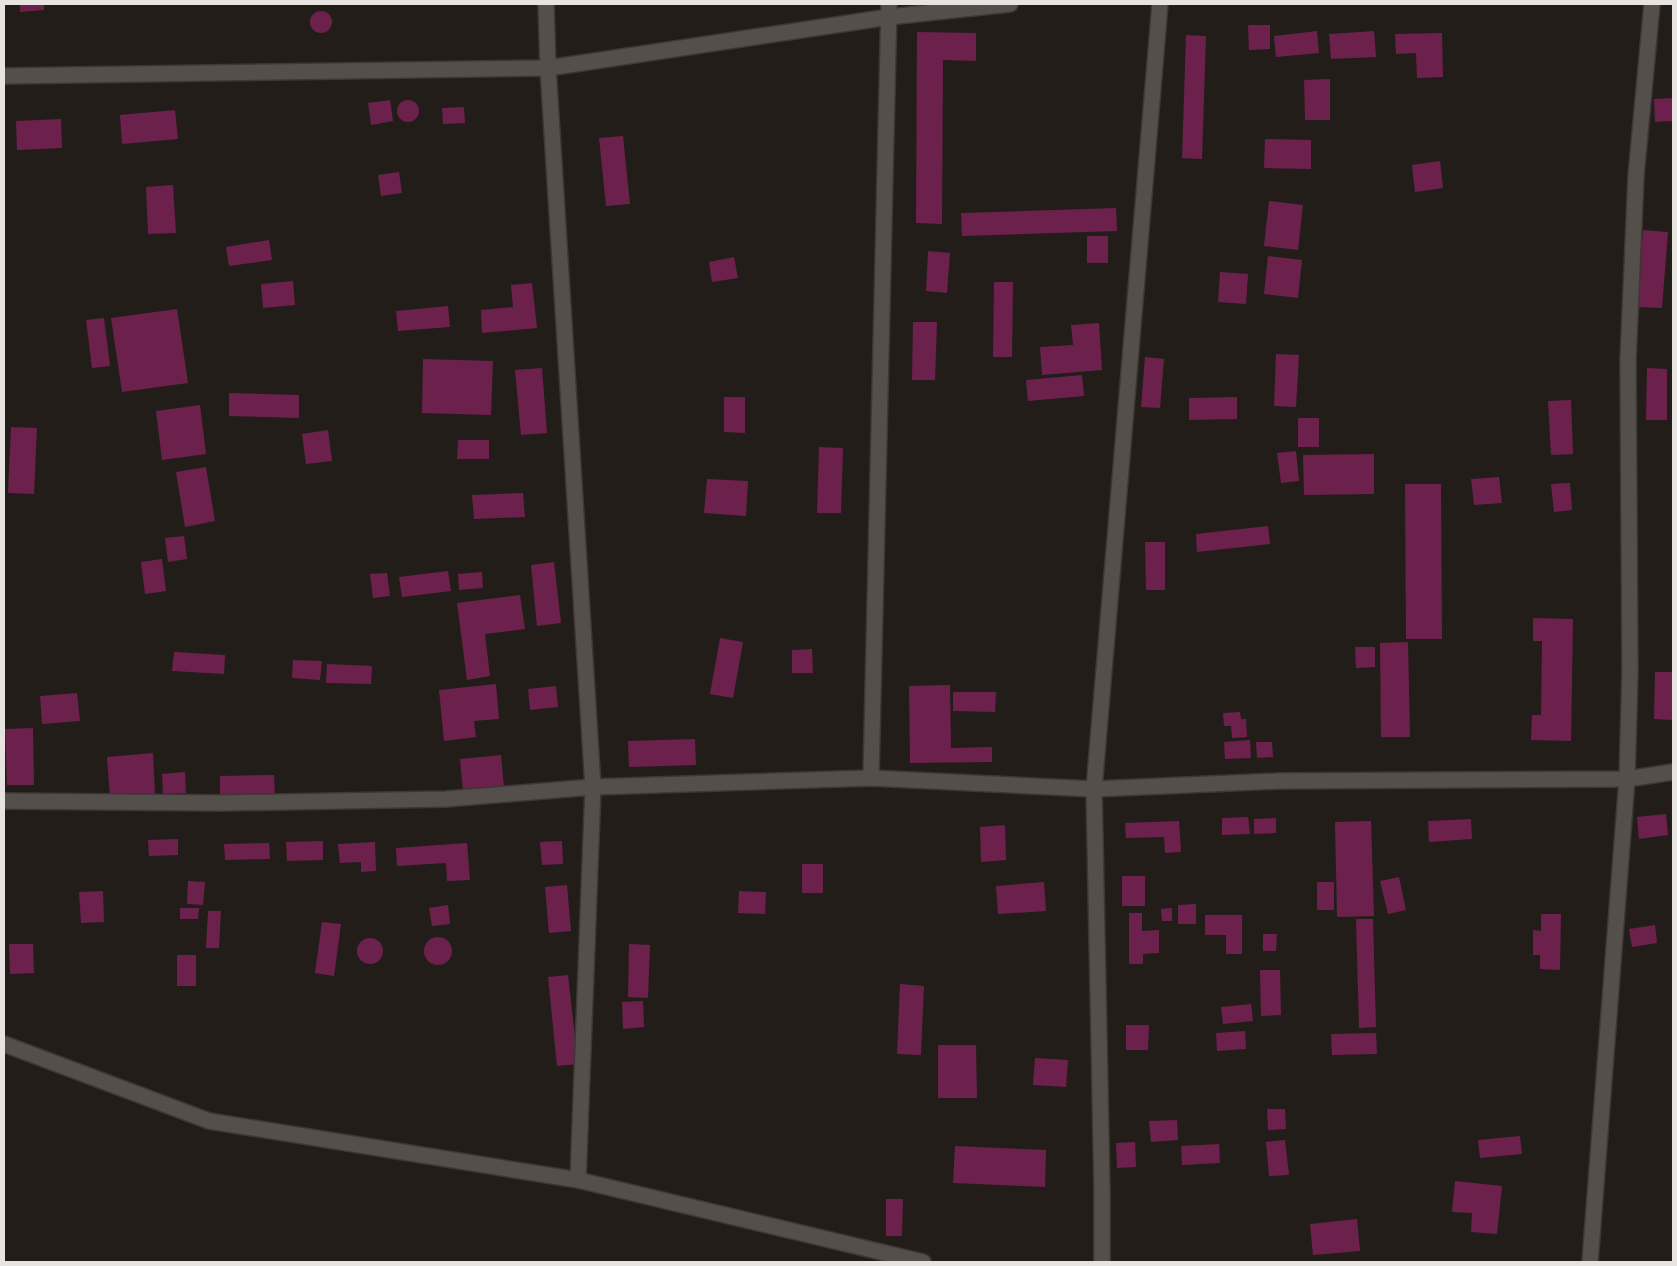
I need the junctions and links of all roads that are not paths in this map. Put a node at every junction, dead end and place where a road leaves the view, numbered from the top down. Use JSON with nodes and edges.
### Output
{"nodes":[{"id":1,"x":546,"y":4,"type":"edge"},
{"id":2,"x":1010,"y":4,"type":"edge"},
{"id":3,"x":1160,"y":4,"type":"edge"},
{"id":4,"x":1652,"y":4,"type":"edge"},
{"id":5,"x":889,"y":10,"type":"edge"},
{"id":6,"x":548,"y":68,"type":"junction"},
{"id":7,"x":4,"y":76,"type":"edge"},
{"id":8,"x":1673,"y":772,"type":"edge"},
{"id":9,"x":871,"y":778,"type":"junction"},
{"id":10,"x":1627,"y":779,"type":"junction"},
{"id":11,"x":593,"y":787,"type":"junction"},
{"id":12,"x":1094,"y":789,"type":"junction"},
{"id":13,"x":4,"y":801,"type":"edge"},
{"id":14,"x":4,"y":1044,"type":"edge"},
{"id":15,"x":578,"y":1180,"type":"junction"},
{"id":16,"x":923,"y":1262,"type":"edge"},
{"id":17,"x":1102,"y":1262,"type":"edge"},
{"id":18,"x":1590,"y":1262,"type":"edge"}],
"edges":[{"from":1,"to":6,"type":"street"},
{"from":2,"to":5,"type":"street"},
{"from":3,"to":12,"type":"street"},
{"from":4,"to":10,"type":"street"},
{"from":5,"to":6,"type":"street"},
{"from":5,"to":9,"type":"street"},
{"from":6,"to":7,"type":"street"},
{"from":6,"to":11,"type":"street"},
{"from":8,"to":10,"type":"street"},
{"from":9,"to":11,"type":"street"},
{"from":9,"to":12,"type":"street"},
{"from":10,"to":12,"type":"street"},
{"from":10,"to":18,"type":"street"},
{"from":11,"to":13,"type":"street"},
{"from":11,"to":15,"type":"street"},
{"from":12,"to":17,"type":"street"},
{"from":14,"to":15,"type":"street"},
{"from":15,"to":16,"type":"street"}]}
